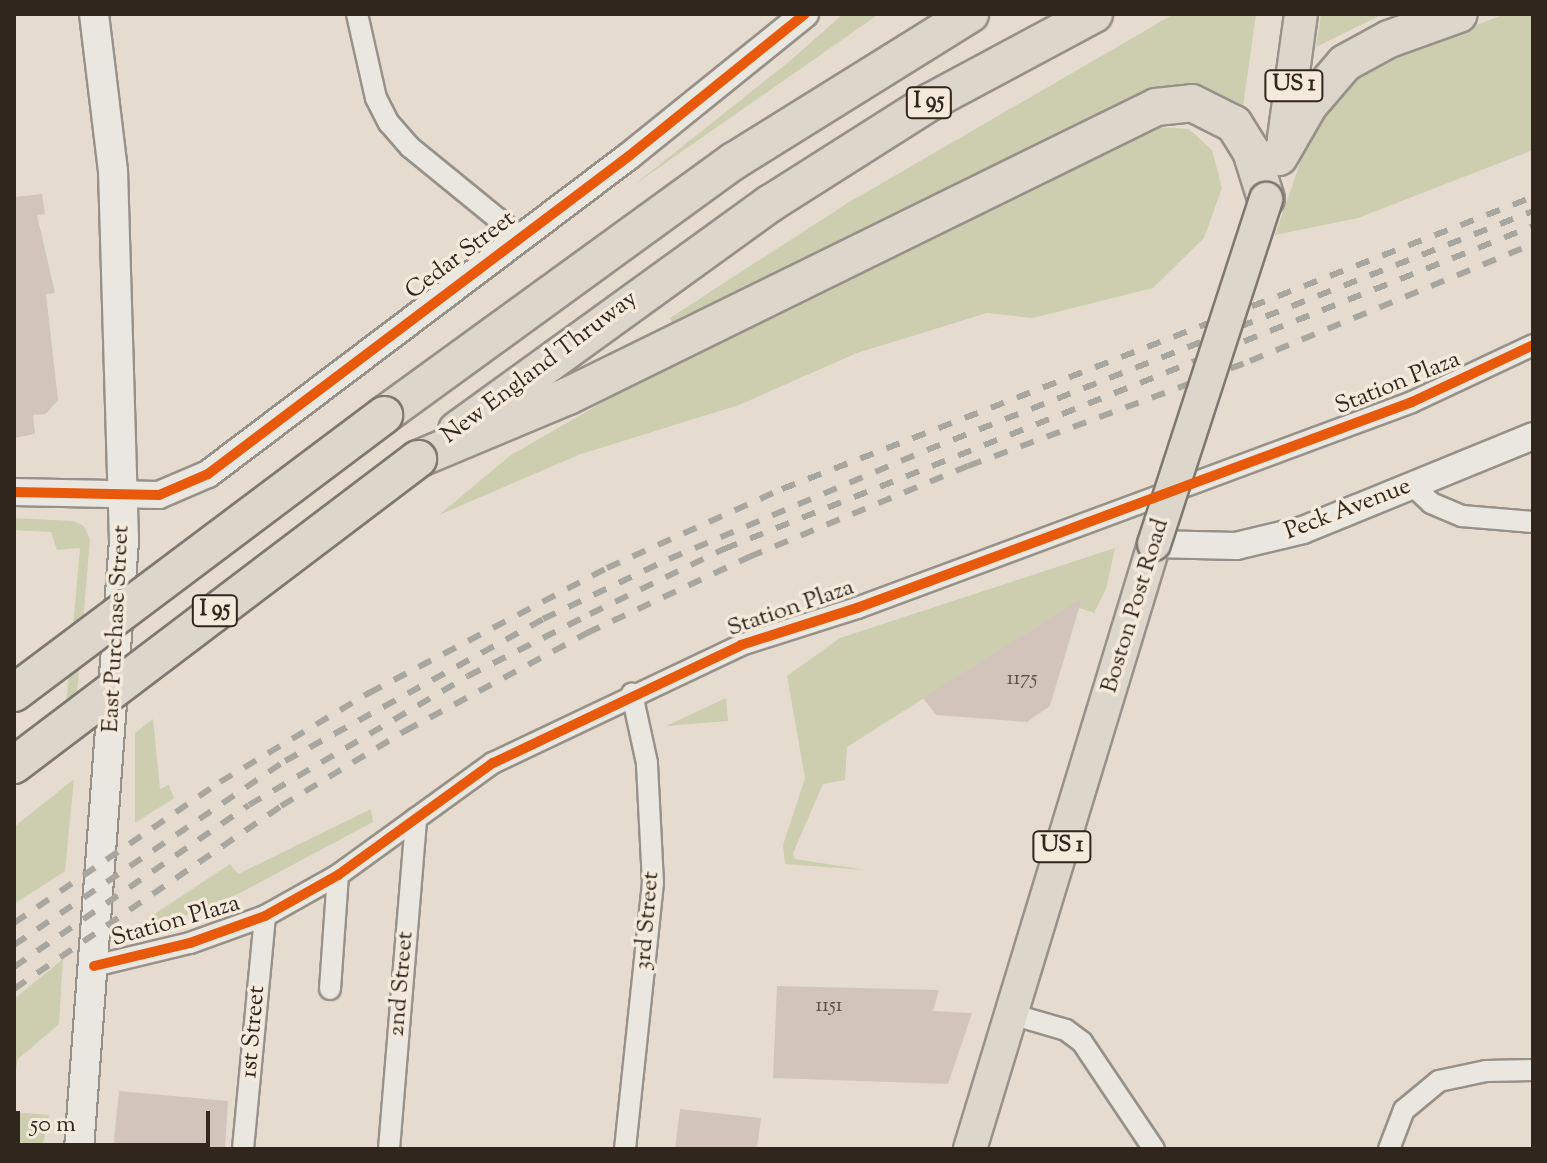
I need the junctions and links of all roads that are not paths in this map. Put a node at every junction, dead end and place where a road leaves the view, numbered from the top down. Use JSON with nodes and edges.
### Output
{"nodes":[{"id":1,"x":94,"y":14,"type":"edge"},
{"id":2,"x":357,"y":14,"type":"edge"},
{"id":3,"x":805,"y":14,"type":"edge"},
{"id":4,"x":970,"y":14,"type":"edge"},
{"id":5,"x":1094,"y":14,"type":"edge"},
{"id":6,"x":1301,"y":14,"type":"edge"},
{"id":7,"x":1459,"y":14,"type":"edge"},
{"id":8,"x":1279,"y":157,"type":"junction"},
{"id":9,"x":1266,"y":199,"type":"junction"},
{"id":10,"x":519,"y":236,"type":"junction"},
{"id":11,"x":1533,"y":345,"type":"edge"},
{"id":12,"x":1533,"y":436,"type":"edge"},
{"id":13,"x":418,"y":459,"type":"junction"},
{"id":14,"x":1412,"y":485,"type":"junction"},
{"id":15,"x":14,"y":492,"type":"edge"},
{"id":16,"x":124,"y":497,"type":"junction"},
{"id":17,"x":1533,"y":522,"type":"edge"},
{"id":18,"x":1154,"y":544,"type":"junction"},
{"id":19,"x":14,"y":693,"type":"edge"},
{"id":20,"x":632,"y":694,"type":"junction"},
{"id":21,"x":14,"y":765,"type":"edge"},
{"id":22,"x":416,"y":818,"type":"junction"},
{"id":23,"x":338,"y":875,"type":"junction"},
{"id":24,"x":265,"y":916,"type":"junction"},
{"id":25,"x":94,"y":966,"type":"junction"},
{"id":26,"x":330,"y":989,"type":"dead end"},
{"id":27,"x":1011,"y":1014,"type":"junction"},
{"id":28,"x":1533,"y":1070,"type":"edge"},
{"id":29,"x":79,"y":1149,"type":"edge"},
{"id":30,"x":243,"y":1149,"type":"edge"},
{"id":31,"x":389,"y":1149,"type":"edge"},
{"id":32,"x":625,"y":1149,"type":"edge"},
{"id":33,"x":970,"y":1149,"type":"edge"},
{"id":34,"x":1154,"y":1149,"type":"edge"},
{"id":35,"x":1389,"y":1149,"type":"edge"}],
"edges":[{"from":1,"to":16,"type":"main road","name":"East Purchase Street"},
{"from":2,"to":10,"type":"street"},
{"from":3,"to":10,"type":"street","name":"Cedar Street"},
{"from":4,"to":19,"type":"highway","number":"I 95","bridge":true},
{"from":5,"to":13,"type":"highway","name":"New England Thruway","number":"I 95"},
{"from":6,"to":8,"type":"main road","name":"Boston Post Road","number":"US 1"},
{"from":7,"to":8,"type":"highway"},
{"from":8,"to":9,"type":"main road","name":"Boston Post Road","number":"US 1"},
{"from":9,"to":13,"type":"highway"},
{"from":9,"to":18,"type":"main road","name":"Boston Post Road","number":"US 1","bridge":true},
{"from":10,"to":16,"type":"street","name":"Cedar Street"},
{"from":11,"to":20,"type":"street","name":"Station Plaza"},
{"from":12,"to":14,"type":"street","name":"Peck Avenue"},
{"from":13,"to":21,"type":"highway","name":"New England Thruway","number":"I 95","bridge":true},
{"from":14,"to":17,"type":"street"},
{"from":14,"to":18,"type":"street","name":"Peck Avenue"},
{"from":15,"to":16,"type":"street","name":"Cedar Street"},
{"from":16,"to":25,"type":"main road","name":"East Purchase Street"},
{"from":18,"to":27,"type":"main road","name":"Boston Post Road","number":"US 1"},
{"from":20,"to":22,"type":"street","name":"Station Plaza"},
{"from":20,"to":32,"type":"street","name":"3rd Street"},
{"from":22,"to":23,"type":"street","name":"Station Plaza"},
{"from":22,"to":31,"type":"street","name":"2nd Street"},
{"from":23,"to":24,"type":"street","name":"Station Plaza"},
{"from":23,"to":26,"type":"street"},
{"from":24,"to":25,"type":"street","name":"Station Plaza"},
{"from":24,"to":30,"type":"street","name":"1st Street"},
{"from":25,"to":29,"type":"main road","name":"East Purchase Street"},
{"from":27,"to":33,"type":"main road","name":"Boston Post Road","number":"US 1"},
{"from":27,"to":34,"type":"street"},
{"from":28,"to":35,"type":"street"}]}
